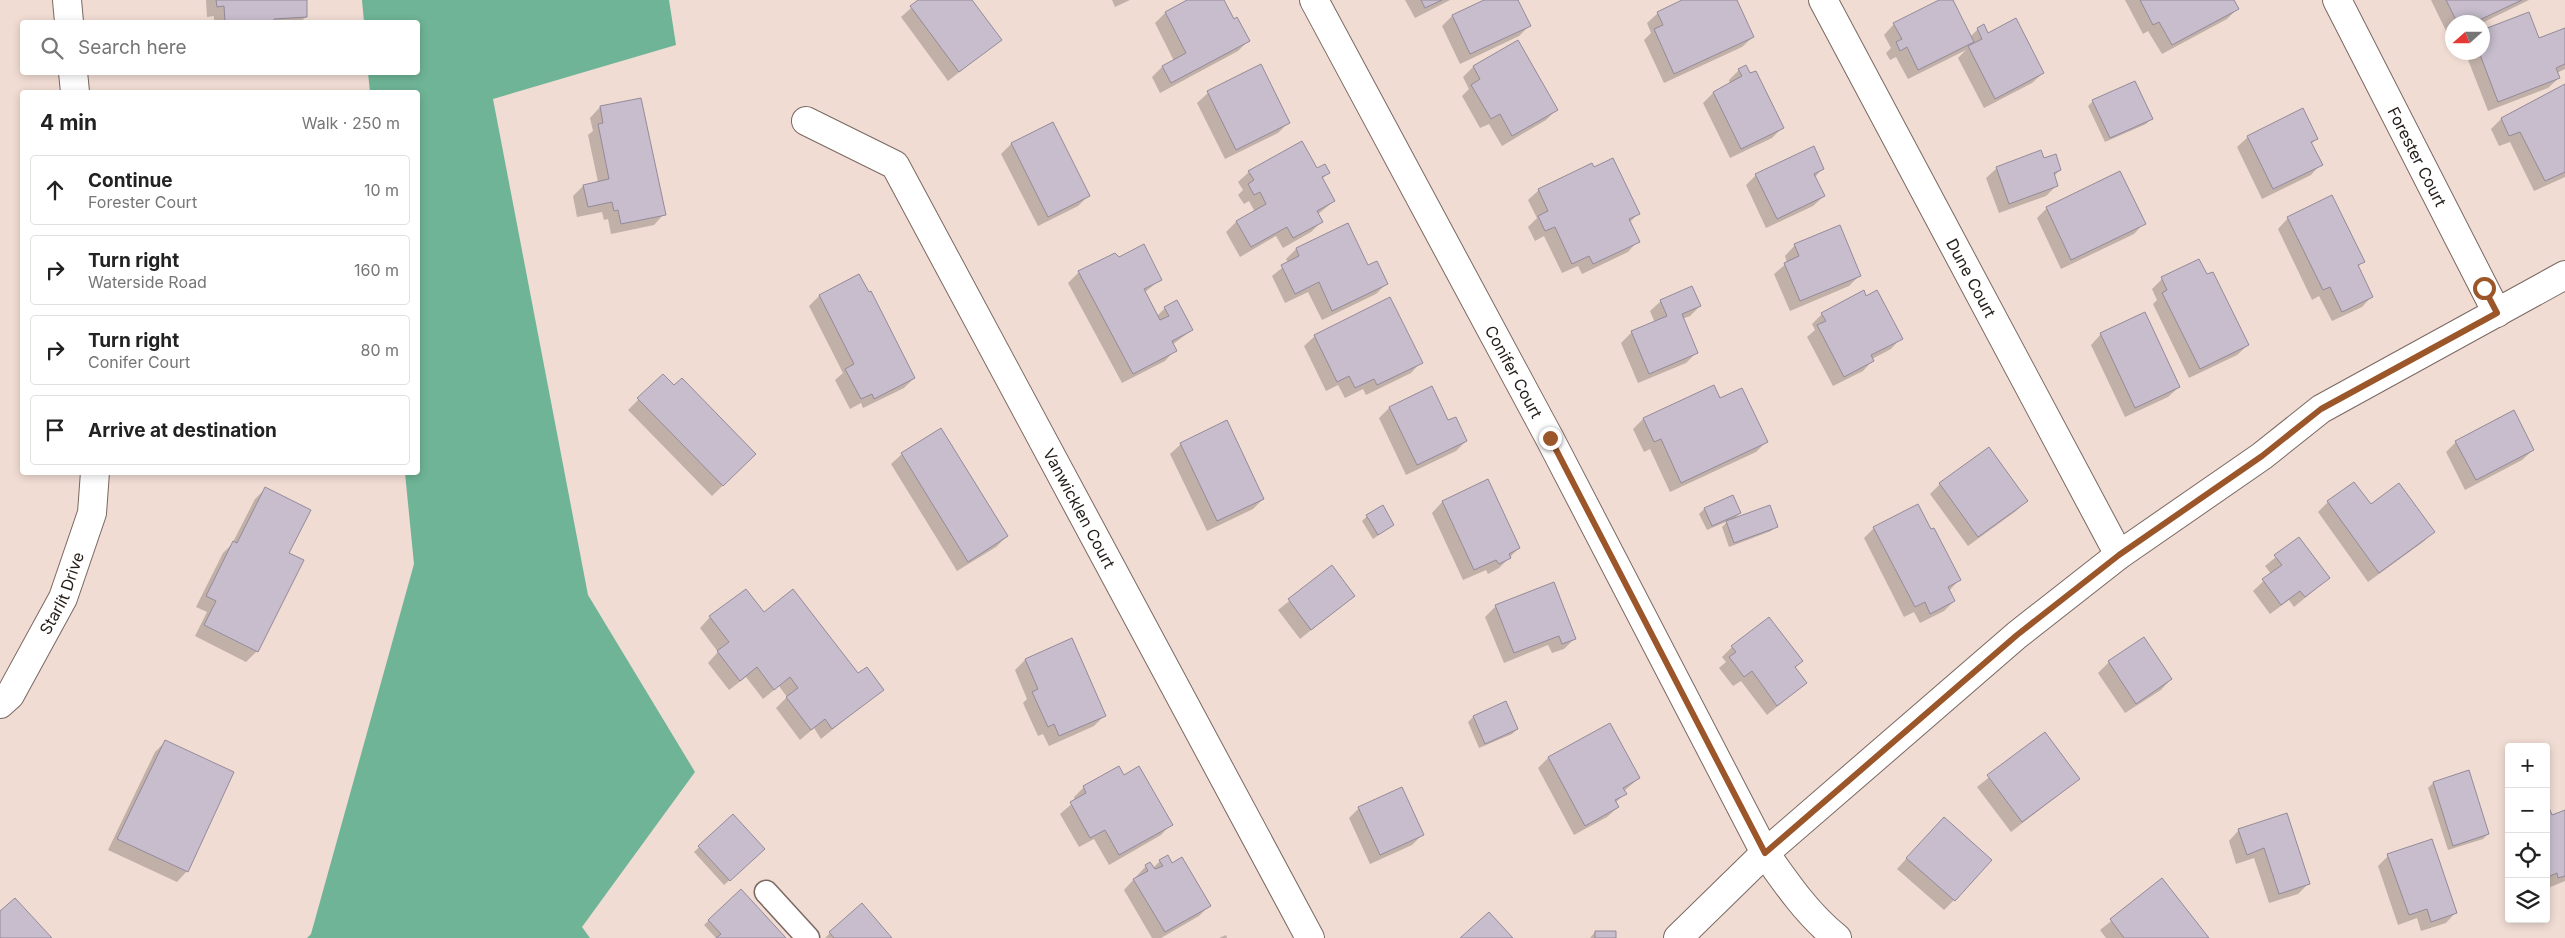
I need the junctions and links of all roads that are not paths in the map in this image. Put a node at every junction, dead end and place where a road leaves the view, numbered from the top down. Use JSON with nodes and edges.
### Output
{"nodes":[{"id":1,"x":67,"y":0,"type":"edge"},
{"id":2,"x":1314,"y":0,"type":"edge"},
{"id":3,"x":1823,"y":0,"type":"edge"},
{"id":4,"x":2337,"y":0,"type":"edge"},
{"id":5,"x":69,"y":20,"type":"edge"},
{"id":6,"x":73,"y":75,"type":"edge"},
{"id":7,"x":75,"y":90,"type":"edge"},
{"id":8,"x":806,"y":121,"type":"dead end"},
{"id":9,"x":2565,"y":275,"type":"edge"},
{"id":10,"x":2497,"y":313,"type":"junction"},
{"id":11,"x":95,"y":475,"type":"edge"},
{"id":12,"x":2119,"y":555,"type":"junction"},
{"id":13,"x":0,"y":704,"type":"edge"},
{"id":14,"x":1765,"y":853,"type":"junction"},
{"id":15,"x":766,"y":892,"type":"dead end"},
{"id":16,"x":808,"y":938,"type":"edge"},
{"id":17,"x":1310,"y":938,"type":"edge"},
{"id":18,"x":1678,"y":938,"type":"edge"},
{"id":19,"x":1837,"y":938,"type":"edge"}],
"edges":[{"from":1,"to":5,"type":"street"},
{"from":2,"to":14,"type":"street","name":"Conifer Court"},
{"from":3,"to":12,"type":"street","name":"Dune Court"},
{"from":4,"to":10,"type":"street","name":"Forester Court"},
{"from":6,"to":7,"type":"street"},
{"from":8,"to":17,"type":"street","name":"Vanwicklen Court"},
{"from":9,"to":10,"type":"street"},
{"from":10,"to":12,"type":"street"},
{"from":11,"to":13,"type":"street","name":"Starlit Drive"},
{"from":12,"to":14,"type":"street"},
{"from":14,"to":18,"type":"street"},
{"from":14,"to":19,"type":"street","name":"Conifer Court"},
{"from":15,"to":16,"type":"lane"}]}
